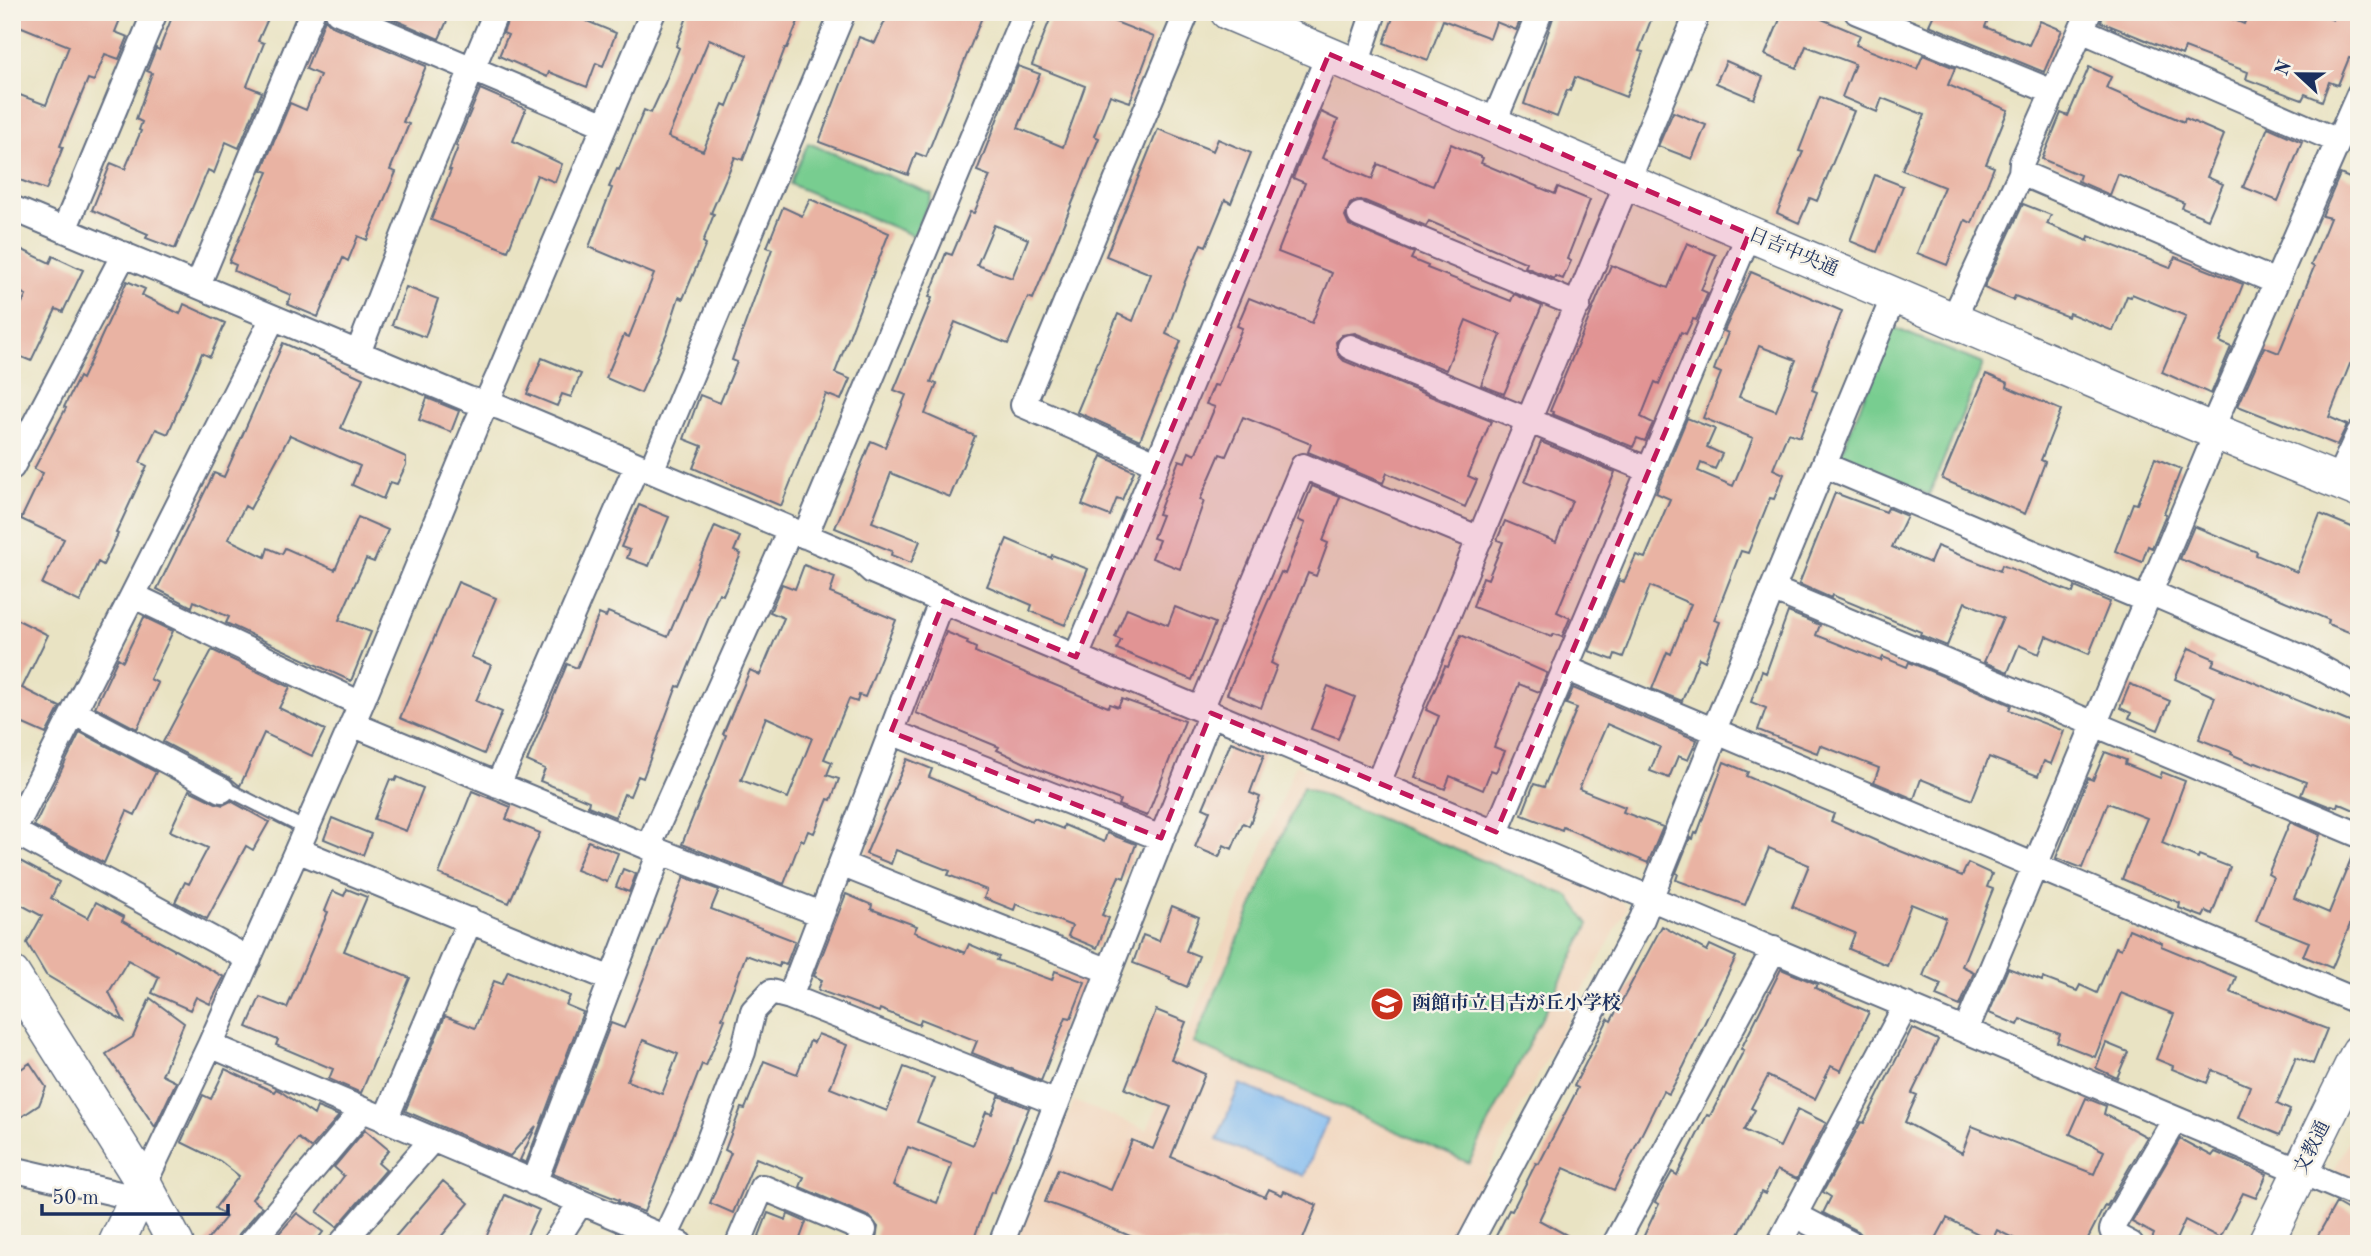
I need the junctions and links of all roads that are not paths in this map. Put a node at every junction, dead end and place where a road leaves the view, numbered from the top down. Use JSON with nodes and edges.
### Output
{"nodes":[{"id":1,"x":155,"y":12,"type":"edge"},
{"id":2,"x":312,"y":12,"type":"edge"},
{"id":3,"x":338,"y":12,"type":"edge"},
{"id":4,"x":496,"y":12,"type":"edge"},
{"id":5,"x":653,"y":12,"type":"edge"},
{"id":6,"x":843,"y":12,"type":"edge"},
{"id":7,"x":1025,"y":12,"type":"edge"},
{"id":8,"x":1187,"y":12,"type":"edge"},
{"id":9,"x":1228,"y":12,"type":"edge"},
{"id":10,"x":1374,"y":12,"type":"edge"},
{"id":11,"x":1540,"y":12,"type":"edge"},
{"id":12,"x":1698,"y":12,"type":"edge"},
{"id":13,"x":1857,"y":12,"type":"edge"},
{"id":14,"x":2085,"y":21,"type":"edge"},
{"id":15,"x":1343,"y":60,"type":"junction"},
{"id":16,"x":472,"y":68,"type":"junction"},
{"id":17,"x":2053,"y":92,"type":"junction"},
{"id":18,"x":2359,"y":94,"type":"edge"},
{"id":19,"x":1493,"y":124,"type":"junction"},
{"id":20,"x":605,"y":125,"type":"junction"},
{"id":21,"x":2339,"y":141,"type":"junction"},
{"id":22,"x":2021,"y":173,"type":"junction"},
{"id":23,"x":1628,"y":183,"type":"junction"},
{"id":24,"x":12,"y":208,"type":"edge"},
{"id":25,"x":1360,"y":215,"type":"dead end"},
{"id":26,"x":64,"y":230,"type":"junction"},
{"id":27,"x":1749,"y":234,"type":"junction"},
{"id":28,"x":124,"y":254,"type":"junction"},
{"id":29,"x":2276,"y":282,"type":"junction"},
{"id":30,"x":198,"y":285,"type":"junction"},
{"id":31,"x":1894,"y":296,"type":"junction"},
{"id":32,"x":1578,"y":305,"type":"junction"},
{"id":33,"x":273,"y":318,"type":"junction"},
{"id":34,"x":1953,"y":320,"type":"junction"},
{"id":35,"x":1350,"y":347,"type":"dead end"},
{"id":36,"x":358,"y":353,"type":"junction"},
{"id":37,"x":486,"y":403,"type":"junction"},
{"id":38,"x":1530,"y":421,"type":"junction"},
{"id":39,"x":2214,"y":431,"type":"junction"},
{"id":40,"x":2359,"y":433,"type":"edge"},
{"id":41,"x":15,"y":453,"type":"edge"},
{"id":42,"x":1156,"y":463,"type":"junction"},
{"id":43,"x":1824,"y":465,"type":"junction"},
{"id":44,"x":644,"y":468,"type":"junction"},
{"id":45,"x":1648,"y":473,"type":"junction"},
{"id":46,"x":2348,"y":485,"type":"edge"},
{"id":47,"x":797,"y":533,"type":"junction"},
{"id":48,"x":1480,"y":539,"type":"junction"},
{"id":49,"x":1772,"y":589,"type":"junction"},
{"id":50,"x":134,"y":596,"type":"junction"},
{"id":51,"x":2147,"y":596,"type":"junction"},
{"id":52,"x":944,"y":601,"type":"junction"},
{"id":53,"x":1076,"y":657,"type":"junction"},
{"id":54,"x":1565,"y":668,"type":"junction"},
{"id":55,"x":2359,"y":689,"type":"edge"},
{"id":56,"x":1206,"y":711,"type":"junction"},
{"id":57,"x":75,"y":713,"type":"junction"},
{"id":58,"x":357,"y":714,"type":"junction"},
{"id":59,"x":2093,"y":724,"type":"junction"},
{"id":60,"x":891,"y":732,"type":"junction"},
{"id":61,"x":1715,"y":732,"type":"junction"},
{"id":62,"x":1378,"y":783,"type":"junction"},
{"id":63,"x":498,"y":785,"type":"junction"},
{"id":64,"x":222,"y":790,"type":"joint"},
{"id":65,"x":1496,"y":832,"type":"junction"},
{"id":66,"x":13,"y":833,"type":"edge"},
{"id":67,"x":2359,"y":835,"type":"edge"},
{"id":68,"x":1161,"y":838,"type":"junction"},
{"id":69,"x":302,"y":839,"type":"junction"},
{"id":70,"x":654,"y":849,"type":"junction"},
{"id":71,"x":841,"y":864,"type":"junction"},
{"id":72,"x":2034,"y":866,"type":"junction"},
{"id":73,"x":1649,"y":897,"type":"junction"},
{"id":74,"x":821,"y":914,"type":"junction"},
{"id":75,"x":470,"y":920,"type":"junction"},
{"id":76,"x":1774,"y":949,"type":"junction"},
{"id":77,"x":249,"y":959,"type":"junction"},
{"id":78,"x":1109,"y":971,"type":"junction"},
{"id":79,"x":12,"y":974,"type":"edge"},
{"id":80,"x":611,"y":979,"type":"junction"},
{"id":81,"x":790,"y":996,"type":"junction"},
{"id":82,"x":2359,"y":1002,"type":"edge"},
{"id":83,"x":1906,"y":1005,"type":"junction"},
{"id":84,"x":1966,"y":1030,"type":"junction"},
{"id":85,"x":210,"y":1045,"type":"junction"},
{"id":86,"x":2359,"y":1052,"type":"edge"},
{"id":87,"x":1057,"y":1103,"type":"junction"},
{"id":88,"x":374,"y":1115,"type":"junction"},
{"id":89,"x":2175,"y":1119,"type":"junction"},
{"id":90,"x":432,"y":1140,"type":"junction"},
{"id":91,"x":12,"y":1169,"type":"edge"},
{"id":92,"x":2300,"y":1173,"type":"junction"},
{"id":93,"x":534,"y":1184,"type":"junction"},
{"id":94,"x":140,"y":1191,"type":"junction"},
{"id":95,"x":2359,"y":1196,"type":"edge"},
{"id":96,"x":581,"y":1202,"type":"junction"},
{"id":97,"x":1795,"y":1214,"type":"junction"},
{"id":98,"x":672,"y":1240,"type":"edge"},
{"id":99,"x":116,"y":1244,"type":"edge"},
{"id":100,"x":176,"y":1244,"type":"edge"},
{"id":101,"x":250,"y":1244,"type":"edge"},
{"id":102,"x":341,"y":1244,"type":"edge"},
{"id":103,"x":554,"y":1244,"type":"edge"},
{"id":104,"x":738,"y":1244,"type":"edge"},
{"id":105,"x":859,"y":1244,"type":"edge"},
{"id":106,"x":1001,"y":1244,"type":"edge"},
{"id":107,"x":1469,"y":1244,"type":"edge"},
{"id":108,"x":1615,"y":1244,"type":"edge"},
{"id":109,"x":1779,"y":1244,"type":"edge"},
{"id":110,"x":1851,"y":1244,"type":"edge"},
{"id":111,"x":2131,"y":1244,"type":"edge"},
{"id":112,"x":2265,"y":1244,"type":"edge"}],
"edges":[{"from":1,"to":26,"type":"street"},
{"from":2,"to":30,"type":"street"},
{"from":3,"to":16,"type":"street"},
{"from":4,"to":16,"type":"street"},
{"from":5,"to":20,"type":"street"},
{"from":6,"to":44,"type":"street"},
{"from":7,"to":47,"type":"street"},
{"from":8,"to":42,"type":"street"},
{"from":9,"to":15,"type":"street","name":"日吉中央通"},
{"from":10,"to":15,"type":"street"},
{"from":11,"to":19,"type":"street"},
{"from":12,"to":23,"type":"street"},
{"from":13,"to":17,"type":"street"},
{"from":14,"to":17,"type":"street"},
{"from":14,"to":21,"type":"street"},
{"from":15,"to":19,"type":"street","name":"日吉中央通"},
{"from":15,"to":42,"type":"street"},
{"from":16,"to":20,"type":"street"},
{"from":16,"to":36,"type":"street"},
{"from":17,"to":22,"type":"street"},
{"from":18,"to":21,"type":"street"},
{"from":19,"to":23,"type":"street","name":"日吉中央通"},
{"from":20,"to":37,"type":"street"},
{"from":21,"to":29,"type":"street"},
{"from":22,"to":29,"type":"street"},
{"from":22,"to":34,"type":"street"},
{"from":23,"to":27,"type":"street","name":"日吉中央通"},
{"from":23,"to":32,"type":"street"},
{"from":24,"to":26,"type":"street"},
{"from":25,"to":32,"type":"street"},
{"from":26,"to":28,"type":"street"},
{"from":27,"to":31,"type":"street","name":"日吉中央通"},
{"from":27,"to":45,"type":"street"},
{"from":28,"to":30,"type":"street"},
{"from":28,"to":41,"type":"street"},
{"from":29,"to":39,"type":"street"},
{"from":30,"to":33,"type":"street"},
{"from":31,"to":34,"type":"street","name":"日吉中央通"},
{"from":31,"to":43,"type":"street"},
{"from":32,"to":38,"type":"street"},
{"from":33,"to":36,"type":"street"},
{"from":33,"to":50,"type":"street"},
{"from":34,"to":39,"type":"street","name":"日吉中央通"},
{"from":35,"to":38,"type":"street"},
{"from":36,"to":37,"type":"street"},
{"from":37,"to":44,"type":"street"},
{"from":37,"to":58,"type":"street"},
{"from":38,"to":45,"type":"street"},
{"from":38,"to":48,"type":"street"},
{"from":39,"to":46,"type":"street","name":"日吉中央通"},
{"from":39,"to":51,"type":"street"},
{"from":40,"to":46,"type":"street"},
{"from":42,"to":53,"type":"street"},
{"from":43,"to":49,"type":"street"},
{"from":43,"to":51,"type":"street"},
{"from":44,"to":47,"type":"street"},
{"from":44,"to":63,"type":"street"},
{"from":45,"to":54,"type":"street"},
{"from":47,"to":52,"type":"street"},
{"from":47,"to":70,"type":"street"},
{"from":48,"to":56,"type":"street"},
{"from":48,"to":62,"type":"street"},
{"from":49,"to":59,"type":"street"},
{"from":49,"to":61,"type":"street"},
{"from":50,"to":57,"type":"street"},
{"from":50,"to":58,"type":"street"},
{"from":51,"to":55,"type":"street"},
{"from":51,"to":59,"type":"street"},
{"from":52,"to":53,"type":"street"},
{"from":52,"to":60,"type":"street"},
{"from":53,"to":56,"type":"street"},
{"from":54,"to":61,"type":"street"},
{"from":54,"to":65,"type":"street"},
{"from":56,"to":62,"type":"street"},
{"from":56,"to":68,"type":"street"},
{"from":57,"to":64,"type":"street"},
{"from":57,"to":66,"type":"street"},
{"from":58,"to":63,"type":"street"},
{"from":58,"to":69,"type":"street"},
{"from":59,"to":67,"type":"street"},
{"from":59,"to":72,"type":"street"},
{"from":60,"to":68,"type":"street"},
{"from":60,"to":71,"type":"street"},
{"from":61,"to":72,"type":"street"},
{"from":61,"to":73,"type":"street"},
{"from":62,"to":65,"type":"street"},
{"from":63,"to":70,"type":"street"},
{"from":64,"to":69,"type":"lane"},
{"from":65,"to":73,"type":"street"},
{"from":66,"to":77,"type":"street"},
{"from":68,"to":78,"type":"street"},
{"from":69,"to":75,"type":"street"},
{"from":69,"to":77,"type":"street"},
{"from":70,"to":74,"type":"street"},
{"from":70,"to":80,"type":"street"},
{"from":71,"to":74,"type":"street"},
{"from":71,"to":78,"type":"street"},
{"from":72,"to":82,"type":"street"},
{"from":72,"to":84,"type":"street"},
{"from":73,"to":76,"type":"street"},
{"from":73,"to":107,"type":"street"},
{"from":74,"to":81,"type":"street"},
{"from":75,"to":80,"type":"street"},
{"from":75,"to":88,"type":"street"},
{"from":76,"to":83,"type":"street"},
{"from":76,"to":108,"type":"street"},
{"from":77,"to":85,"type":"street"},
{"from":78,"to":87,"type":"street"},
{"from":79,"to":94,"type":"street"},
{"from":80,"to":93,"type":"street"},
{"from":81,"to":87,"type":"street"},
{"from":81,"to":98,"type":"street"},
{"from":83,"to":84,"type":"street"},
{"from":83,"to":97,"type":"street"},
{"from":84,"to":89,"type":"street"},
{"from":85,"to":88,"type":"street"},
{"from":85,"to":94,"type":"street"},
{"from":86,"to":92,"type":"street","name":"文教通"},
{"from":87,"to":106,"type":"street"},
{"from":88,"to":90,"type":"street"},
{"from":88,"to":101,"type":"street"},
{"from":89,"to":92,"type":"street"},
{"from":89,"to":111,"type":"street"},
{"from":90,"to":93,"type":"street"},
{"from":90,"to":102,"type":"street"},
{"from":91,"to":94,"type":"street"},
{"from":92,"to":95,"type":"street"},
{"from":92,"to":112,"type":"street","name":"文教通"},
{"from":93,"to":96,"type":"street"},
{"from":94,"to":99,"type":"street"},
{"from":94,"to":100,"type":"street"},
{"from":96,"to":98,"type":"street"},
{"from":96,"to":103,"type":"street"},
{"from":97,"to":109,"type":"street"},
{"from":97,"to":110,"type":"street"},
{"from":104,"to":105,"type":"street"}]}
